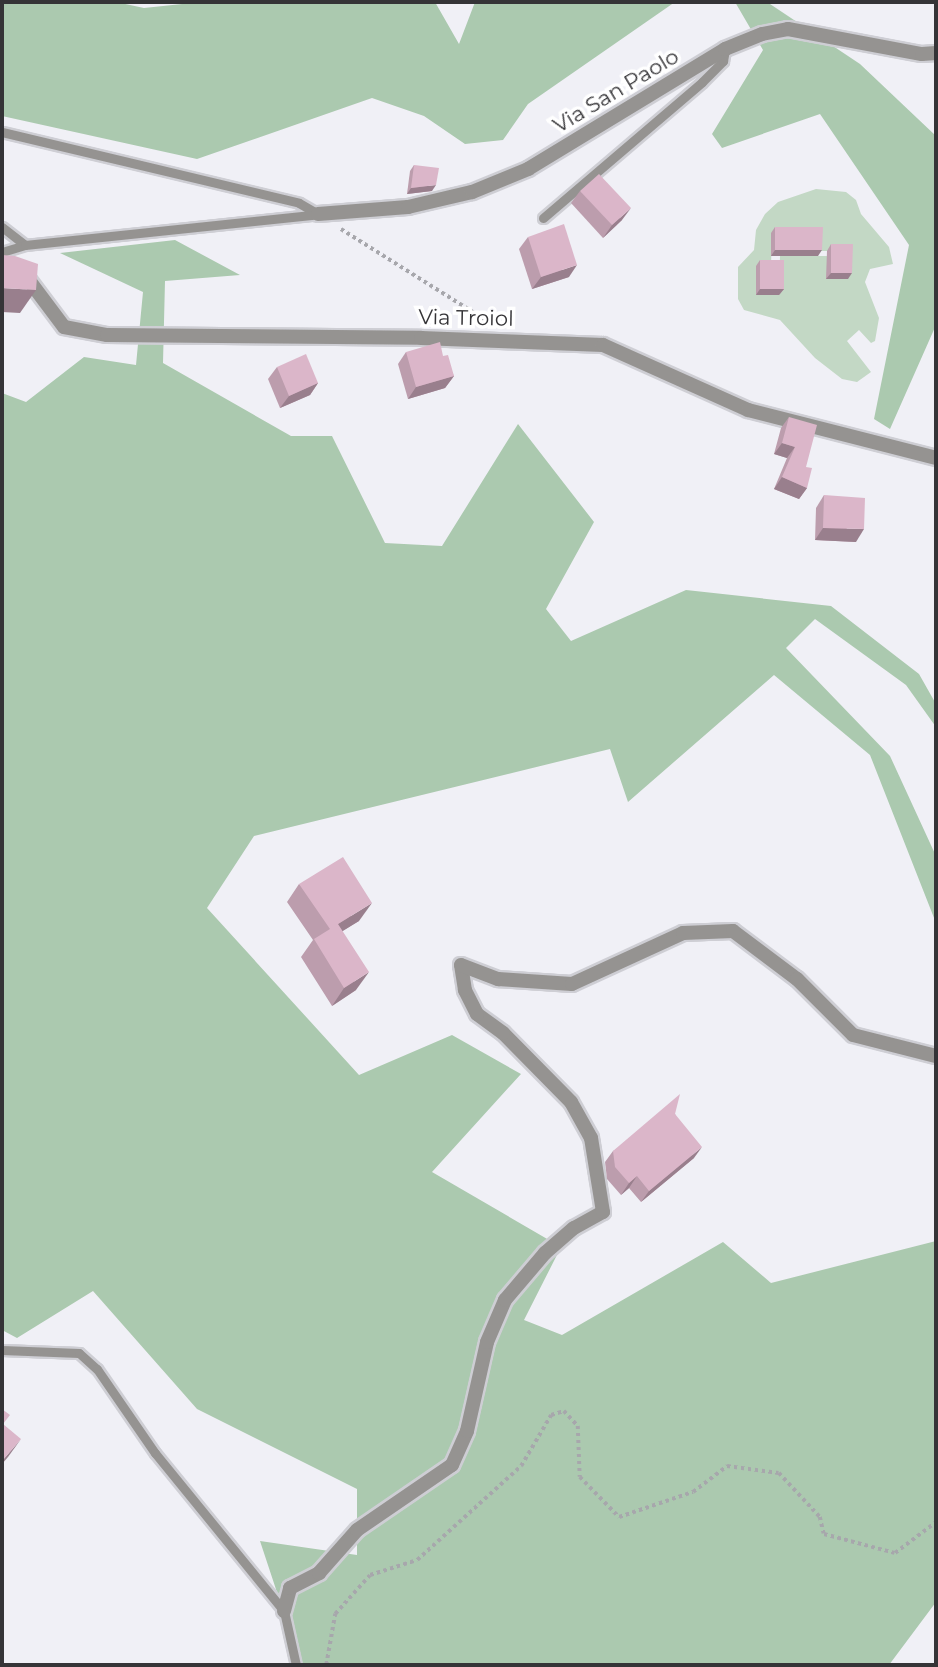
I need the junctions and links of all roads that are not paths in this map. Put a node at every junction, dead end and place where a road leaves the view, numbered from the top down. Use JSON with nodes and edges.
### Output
{"nodes":[{"id":1,"x":725,"y":49,"type":"junction"},
{"id":2,"x":936,"y":53,"type":"edge"},
{"id":3,"x":2,"y":132,"type":"edge"},
{"id":4,"x":318,"y":214,"type":"junction"},
{"id":5,"x":543,"y":218,"type":"dead end"},
{"id":6,"x":2,"y":228,"type":"edge"},
{"id":7,"x":24,"y":245,"type":"junction"},
{"id":8,"x":2,"y":252,"type":"edge"},
{"id":9,"x":2,"y":270,"type":"edge"},
{"id":10,"x":936,"y":458,"type":"edge"},
{"id":11,"x":936,"y":1056,"type":"edge"},
{"id":12,"x":2,"y":1350,"type":"edge"},
{"id":13,"x":284,"y":1611,"type":"junction"},
{"id":14,"x":296,"y":1665,"type":"edge"}],
"edges":[{"from":1,"to":2,"type":"street","name":"Via San Paolo"},
{"from":1,"to":4,"type":"street","name":"Via San Paolo"},
{"from":1,"to":5,"type":"lane"},
{"from":3,"to":4,"type":"lane"},
{"from":4,"to":7,"type":"lane"},
{"from":6,"to":7,"type":"lane"},
{"from":7,"to":8,"type":"lane"},
{"from":9,"to":10,"type":"street","name":"Via Troiol"},
{"from":11,"to":13,"type":"street"},
{"from":12,"to":13,"type":"lane"},
{"from":13,"to":14,"type":"lane"}]}
